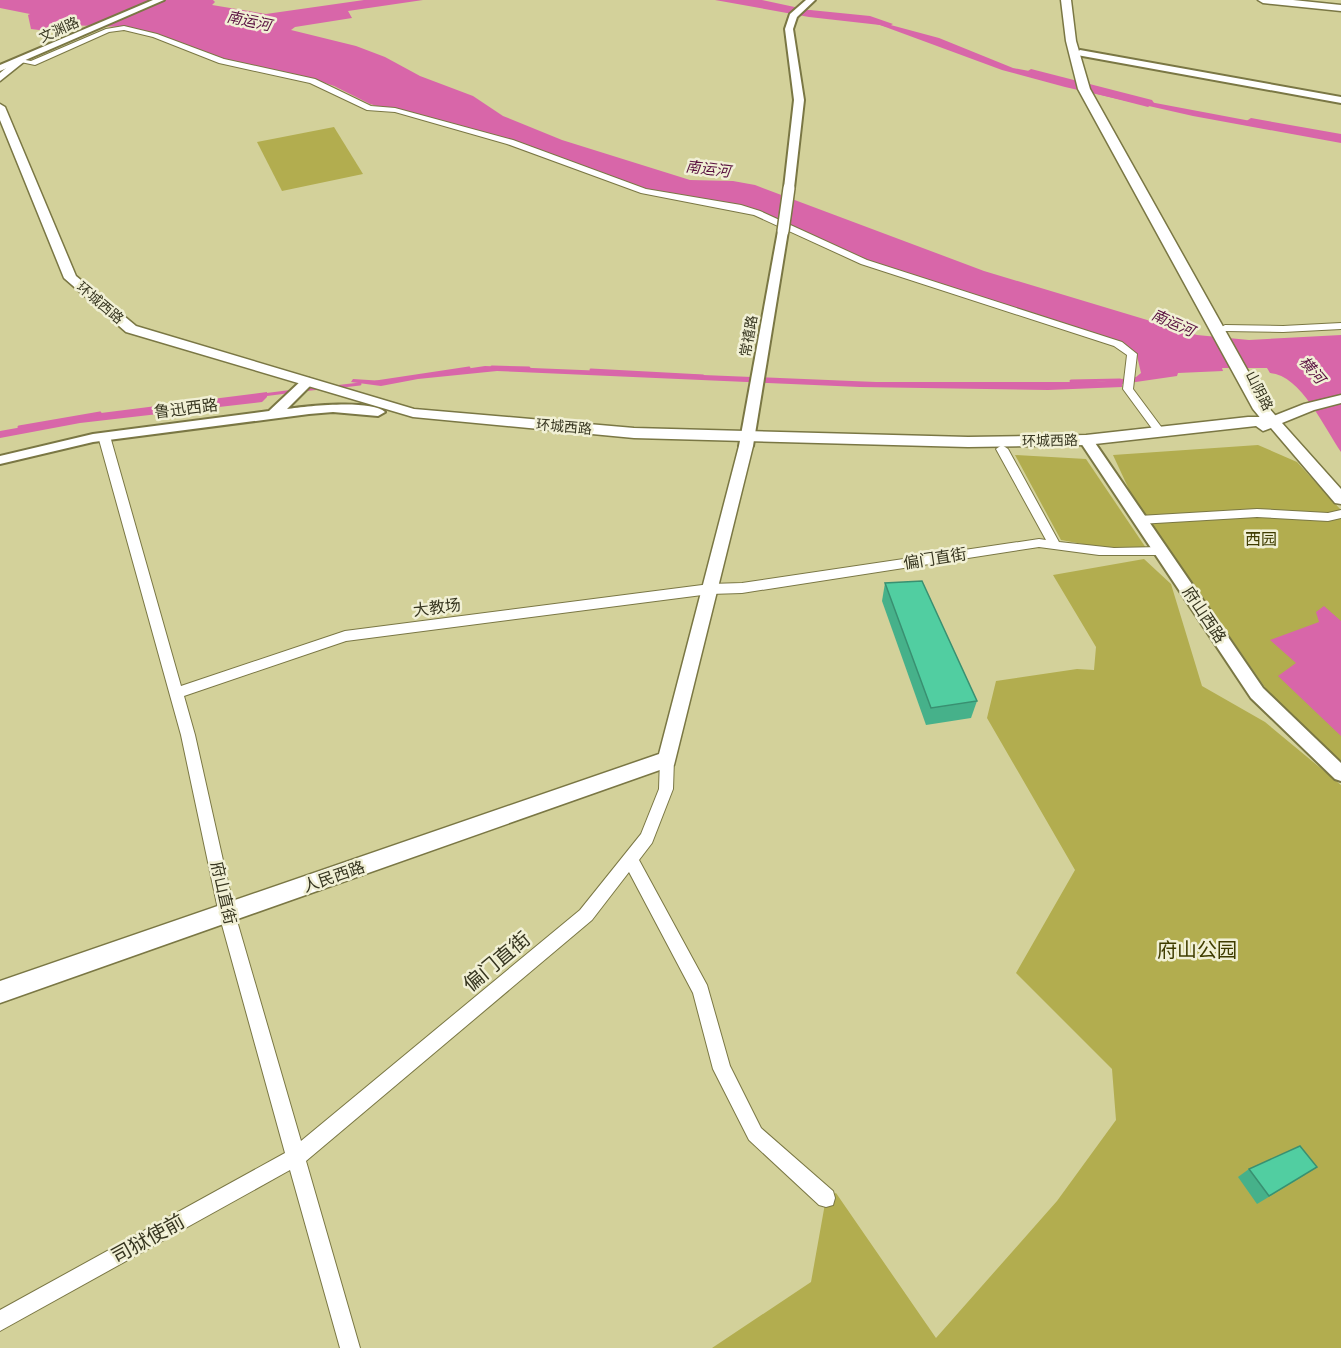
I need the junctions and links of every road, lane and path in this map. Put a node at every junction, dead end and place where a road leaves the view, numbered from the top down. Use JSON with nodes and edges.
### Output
{"nodes":[{"id":1,"x":149,"y":0,"type":"edge"},
{"id":2,"x":160,"y":0,"type":"edge"},
{"id":3,"x":812,"y":0,"type":"edge"},
{"id":4,"x":1066,"y":0,"type":"edge"},
{"id":5,"x":1074,"y":0,"type":"edge"},
{"id":6,"x":1263,"y":0,"type":"edge"},
{"id":7,"x":1291,"y":0,"type":"edge"},
{"id":8,"x":1340,"y":6,"type":"edge"},
{"id":9,"x":74,"y":35,"type":"junction"},
{"id":10,"x":1080,"y":53,"type":"junction"},
{"id":11,"x":17,"y":59,"type":"junction"},
{"id":12,"x":0,"y":61,"type":"edge"},
{"id":13,"x":0,"y":68,"type":"edge"},
{"id":14,"x":0,"y":78,"type":"edge"},
{"id":15,"x":1087,"y":88,"type":"junction"},
{"id":16,"x":1341,"y":100,"type":"edge"},
{"id":17,"x":0,"y":107,"type":"edge"},
{"id":18,"x":0,"y":137,"type":"edge"},
{"id":19,"x":1341,"y":326,"type":"edge"},
{"id":20,"x":1226,"y":335,"type":"junction"},
{"id":21,"x":296,"y":383,"type":"junction"},
{"id":22,"x":1341,"y":399,"type":"edge"},
{"id":23,"x":378,"y":412,"type":"junction"},
{"id":24,"x":274,"y":414,"type":"junction"},
{"id":25,"x":1273,"y":422,"type":"junction"},
{"id":26,"x":1160,"y":432,"type":"junction"},
{"id":27,"x":104,"y":436,"type":"junction"},
{"id":28,"x":746,"y":442,"type":"junction"},
{"id":29,"x":1088,"y":444,"type":"junction"},
{"id":30,"x":1002,"y":449,"type":"junction"},
{"id":31,"x":0,"y":460,"type":"edge"},
{"id":32,"x":1341,"y":499,"type":"edge"},
{"id":33,"x":1341,"y":514,"type":"edge"},
{"id":34,"x":1139,"y":520,"type":"junction"},
{"id":35,"x":1055,"y":546,"type":"junction"},
{"id":36,"x":1083,"y":552,"type":"junction"},
{"id":37,"x":1160,"y":552,"type":"junction"},
{"id":38,"x":1067,"y":560,"type":"dead end"},
{"id":39,"x":710,"y":589,"type":"junction"},
{"id":40,"x":176,"y":693,"type":"junction"},
{"id":41,"x":667,"y":759,"type":"junction"},
{"id":42,"x":1341,"y":774,"type":"edge"},
{"id":43,"x":630,"y":859,"type":"junction"},
{"id":44,"x":227,"y":914,"type":"junction"},
{"id":45,"x":0,"y":993,"type":"edge"},
{"id":46,"x":296,"y":1158,"type":"junction"},
{"id":47,"x":826,"y":1198,"type":"dead end"},
{"id":48,"x":0,"y":1321,"type":"edge"},
{"id":49,"x":350,"y":1348,"type":"edge"}],
"edges":[{"from":1,"to":9,"type":"street","name":"文渊路"},
{"from":2,"to":9,"type":"street","name":"文渊路"},
{"from":3,"to":28,"type":"street","name":"常禧路","bridge":true},
{"from":4,"to":15,"type":"main road","name":"山阴路"},
{"from":5,"to":10,"type":"main road","name":"山阴路"},
{"from":6,"to":8,"type":"main road"},
{"from":7,"to":8,"type":"main road"},
{"from":9,"to":11,"type":"street","name":"文渊路"},
{"from":10,"to":15,"type":"main road","name":"山阴路"},
{"from":10,"to":16,"type":"street"},
{"from":11,"to":12,"type":"main road"},
{"from":11,"to":13,"type":"street","name":"文渊路"},
{"from":11,"to":14,"type":"main road"},
{"from":11,"to":26,"type":"street"},
{"from":15,"to":20,"type":"main road","name":"山阴路"},
{"from":17,"to":21,"type":"main road","name":"环城西路"},
{"from":18,"to":21,"type":"main road","name":"环城西路"},
{"from":19,"to":20,"type":"street"},
{"from":20,"to":25,"type":"main road","name":"山阴路"},
{"from":21,"to":23,"type":"main road","name":"环城西路"},
{"from":21,"to":24,"type":"street"},
{"from":21,"to":28,"type":"main road","name":"环城西路"},
{"from":22,"to":25,"type":"main road"},
{"from":23,"to":24,"type":"street","name":"鲁迅西路"},
{"from":23,"to":28,"type":"main road","name":"环城西路"},
{"from":24,"to":27,"type":"street","name":"鲁迅西路"},
{"from":25,"to":26,"type":"main road","name":"环城西路"},
{"from":25,"to":29,"type":"main road","name":"环城西路"},
{"from":25,"to":32,"type":"main road"},
{"from":26,"to":29,"type":"main road","name":"环城西路"},
{"from":27,"to":31,"type":"street","name":"鲁迅西路"},
{"from":27,"to":40,"type":"street","name":"府山直街"},
{"from":28,"to":29,"type":"main road","name":"环城西路"},
{"from":28,"to":30,"type":"main road","name":"环城西路"},
{"from":28,"to":39,"type":"main road"},
{"from":29,"to":30,"type":"main road","name":"环城西路"},
{"from":29,"to":34,"type":"street","name":"府山西路"},
{"from":30,"to":35,"type":"street"},
{"from":33,"to":34,"type":"street"},
{"from":34,"to":37,"type":"street","name":"府山西路"},
{"from":35,"to":36,"type":"street","name":"偏门直街"},
{"from":35,"to":39,"type":"street","name":"偏门直街"},
{"from":36,"to":37,"type":"street","name":"偏门直街"},
{"from":36,"to":38,"type":"street"},
{"from":37,"to":42,"type":"street","name":"府山西路"},
{"from":39,"to":40,"type":"street","name":"大教场"},
{"from":39,"to":41,"type":"main road"},
{"from":40,"to":44,"type":"street","name":"府山直街"},
{"from":41,"to":43,"type":"street","name":"偏门直街"},
{"from":41,"to":44,"type":"main road","name":"人民西路"},
{"from":43,"to":46,"type":"street","name":"偏门直街"},
{"from":43,"to":47,"type":"street"},
{"from":44,"to":45,"type":"main road","name":"人民西路"},
{"from":44,"to":46,"type":"street","name":"府山直街"},
{"from":46,"to":48,"type":"street","name":"司狱使前"},
{"from":46,"to":49,"type":"street","name":"府山直街"}]}
